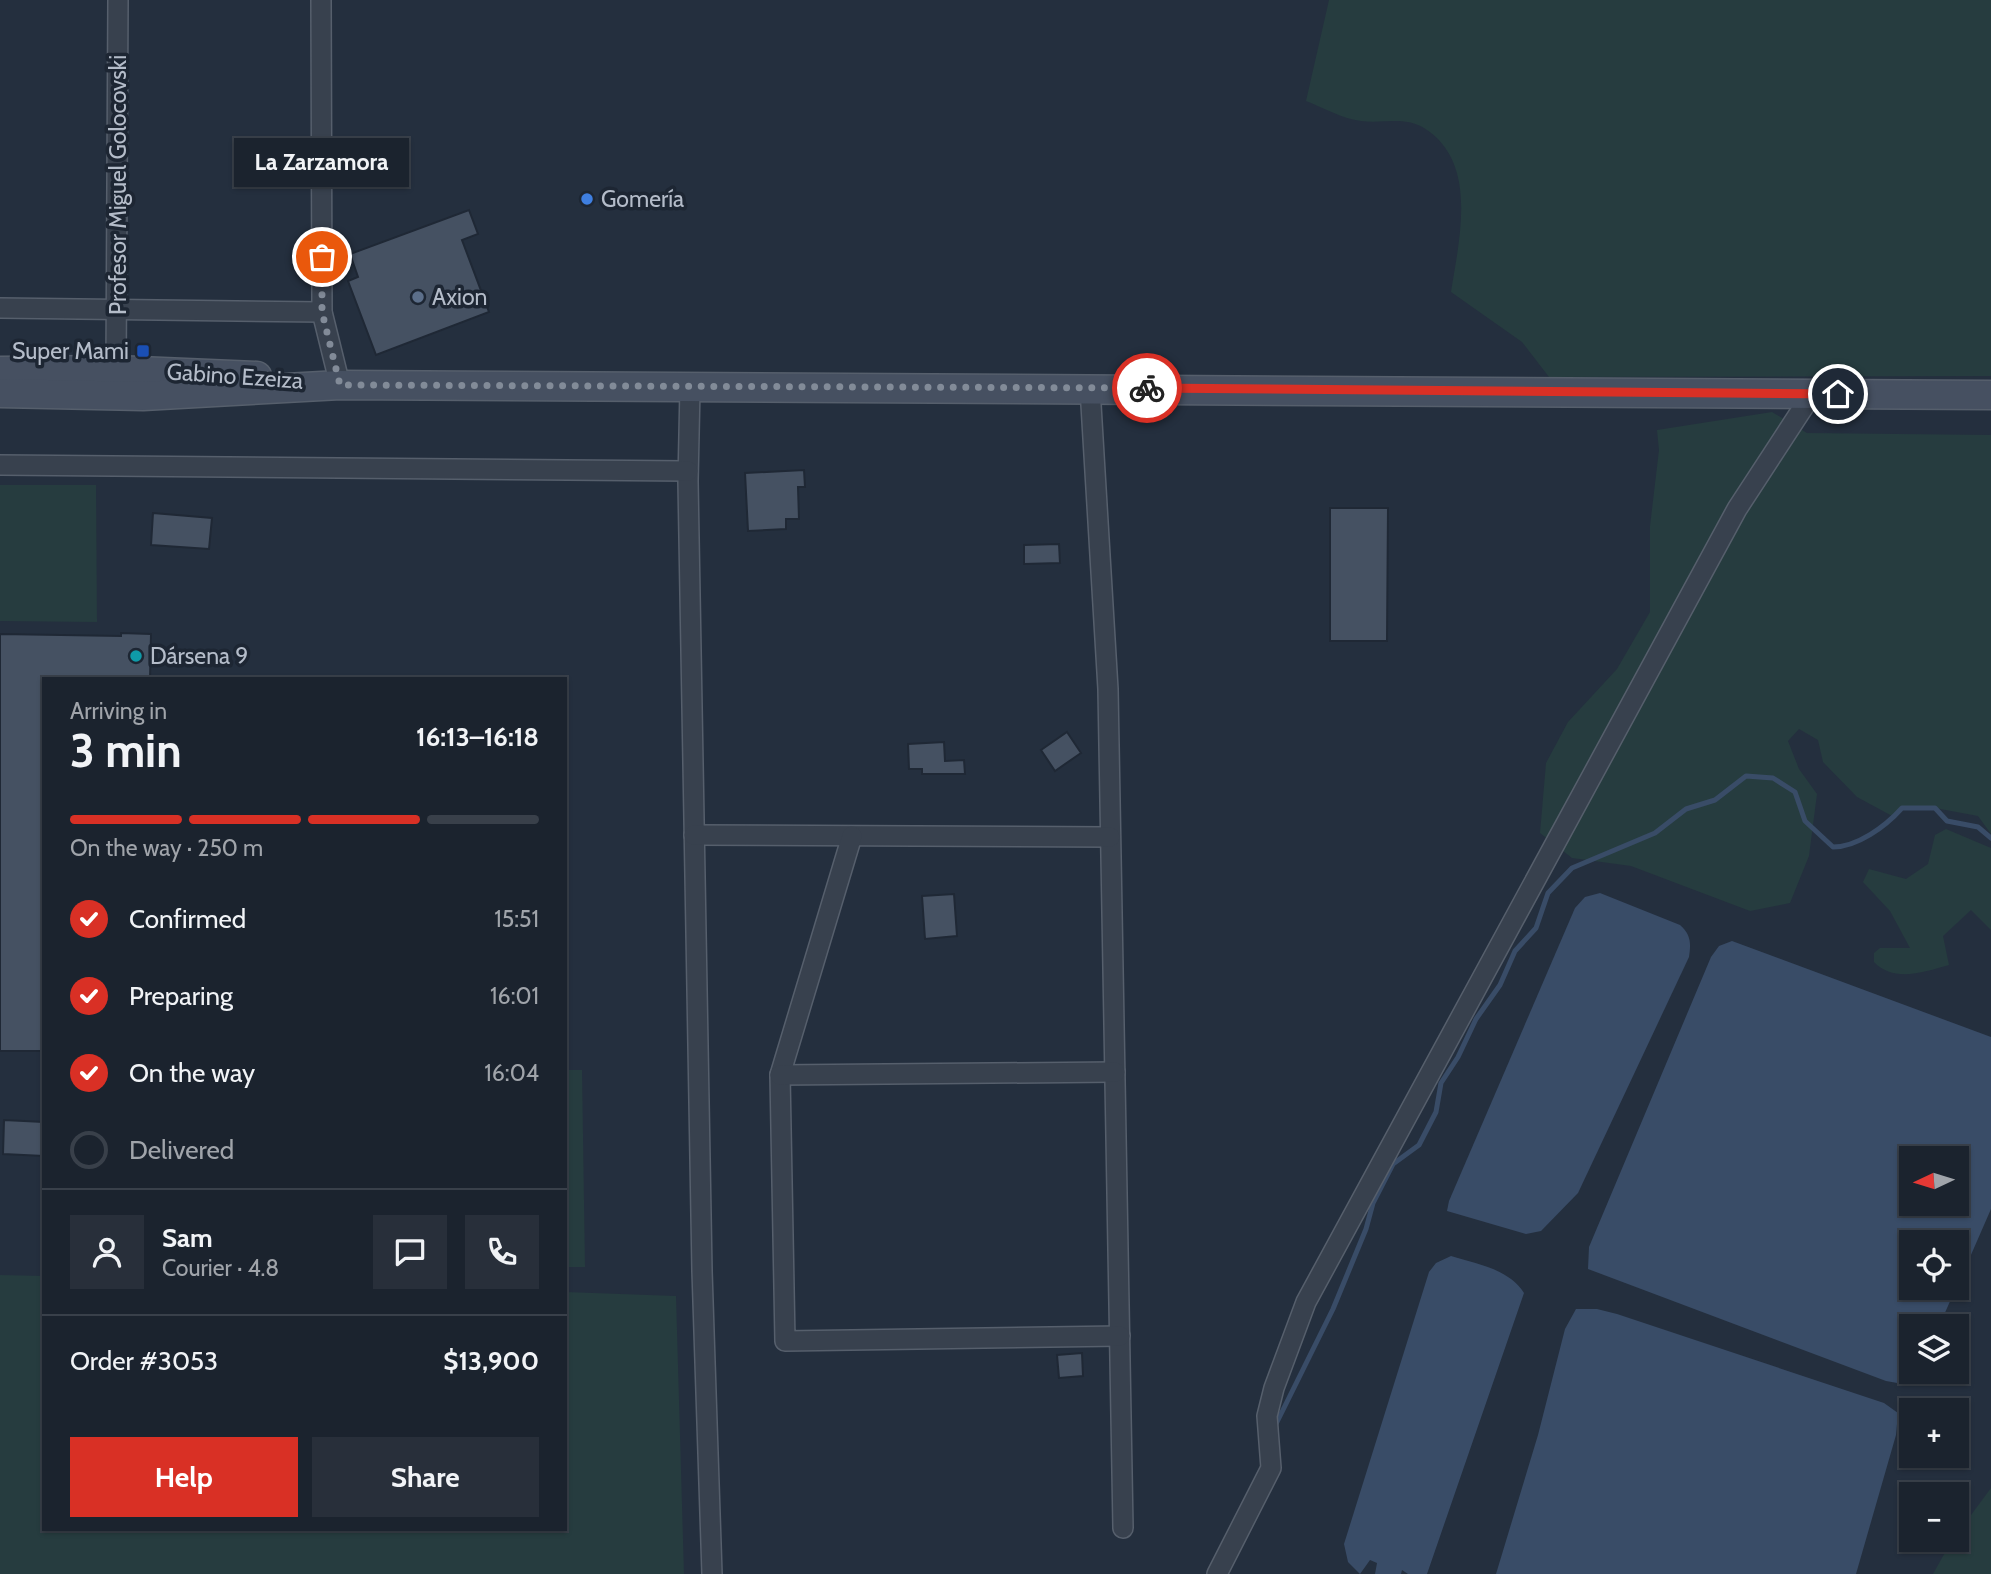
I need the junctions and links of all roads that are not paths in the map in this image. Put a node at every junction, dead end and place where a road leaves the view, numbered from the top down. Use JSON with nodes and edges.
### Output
{"nodes":[{"id":1,"x":118,"y":0,"type":"edge"},
{"id":2,"x":321,"y":0,"type":"edge"},
{"id":3,"x":0,"y":308,"type":"edge"},
{"id":4,"x":118,"y":309,"type":"junction"},
{"id":5,"x":322,"y":312,"type":"junction"},
{"id":6,"x":116,"y":370,"type":"junction"},
{"id":7,"x":0,"y":371,"type":"edge"},
{"id":8,"x":340,"y":385,"type":"junction"},
{"id":9,"x":690,"y":388,"type":"junction"},
{"id":10,"x":1096,"y":388,"type":"junction"},
{"id":11,"x":0,"y":393,"type":"edge"},
{"id":12,"x":1812,"y":394,"type":"junction"},
{"id":13,"x":1991,"y":395,"type":"edge"},
{"id":14,"x":0,"y":464,"type":"edge"},
{"id":15,"x":688,"y":471,"type":"junction"},
{"id":16,"x":694,"y":835,"type":"junction"},
{"id":17,"x":852,"y":836,"type":"junction"},
{"id":18,"x":1110,"y":837,"type":"junction"},
{"id":19,"x":1115,"y":1072,"type":"junction"},
{"id":20,"x":780,"y":1074,"type":"junction"},
{"id":21,"x":1119,"y":1336,"type":"junction"},
{"id":22,"x":1123,"y":1528,"type":"dead end"},
{"id":23,"x":712,"y":1574,"type":"edge"},
{"id":24,"x":1217,"y":1574,"type":"edge"}],
"edges":[{"from":1,"to":4,"type":"street","name":"Profesor Miguel Golocovski"},
{"from":2,"to":5,"type":"street"},
{"from":3,"to":4,"type":"street"},
{"from":4,"to":5,"type":"street"},
{"from":4,"to":6,"type":"street","name":"Profesor Miguel Golocovski"},
{"from":5,"to":8,"type":"street"},
{"from":6,"to":7,"type":"main road","name":"Gabino Ezeiza"},
{"from":6,"to":8,"type":"main road","name":"Gabino Ezeiza"},
{"from":8,"to":9,"type":"main road"},
{"from":8,"to":11,"type":"main road","name":"Gabino Ezeiza"},
{"from":9,"to":10,"type":"main road"},
{"from":9,"to":15,"type":"street"},
{"from":10,"to":12,"type":"main road"},
{"from":10,"to":18,"type":"street"},
{"from":12,"to":13,"type":"main road"},
{"from":12,"to":24,"type":"street"},
{"from":14,"to":15,"type":"street"},
{"from":15,"to":16,"type":"street"},
{"from":16,"to":17,"type":"street"},
{"from":16,"to":23,"type":"street"},
{"from":17,"to":18,"type":"street"},
{"from":17,"to":20,"type":"street"},
{"from":18,"to":19,"type":"street"},
{"from":19,"to":20,"type":"street"},
{"from":19,"to":21,"type":"street"},
{"from":20,"to":21,"type":"street"},
{"from":21,"to":22,"type":"street"}]}
